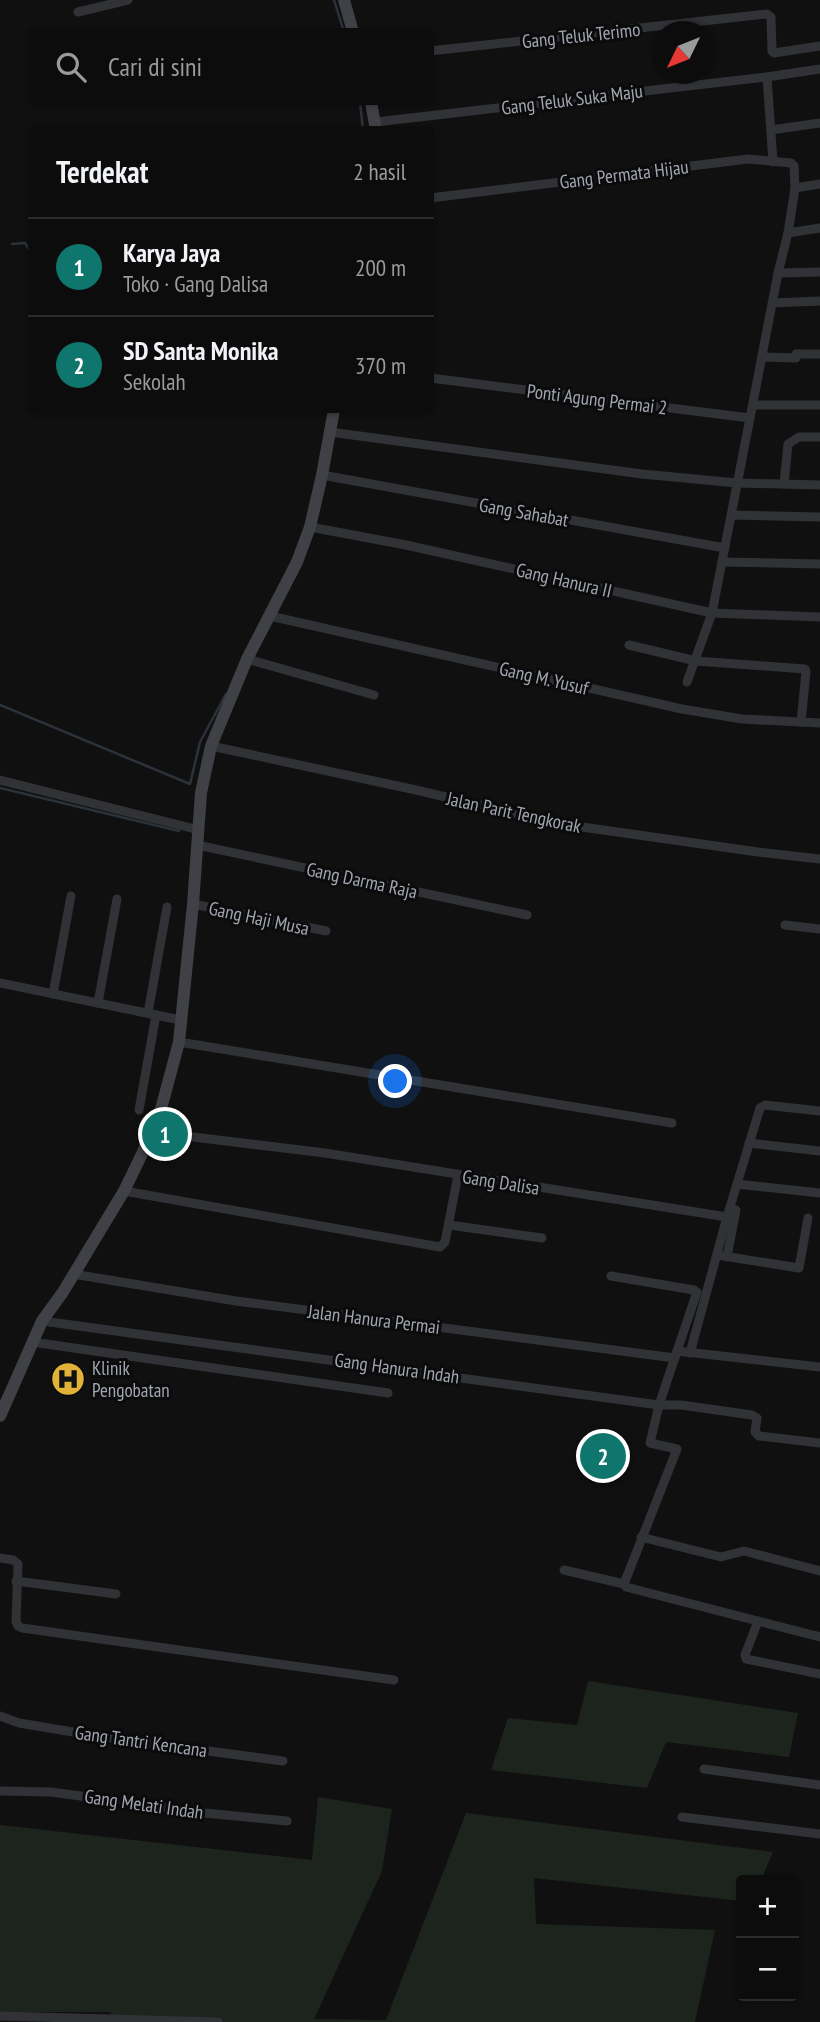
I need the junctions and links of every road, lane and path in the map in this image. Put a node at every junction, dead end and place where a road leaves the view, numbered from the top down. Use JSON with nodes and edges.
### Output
{"nodes":[{"id":1,"x":128,"y":0,"type":"edge"},
{"id":2,"x":344,"y":0,"type":"edge"},
{"id":3,"x":78,"y":12,"type":"dead end"},
{"id":4,"x":352,"y":28,"type":"edge"},
{"id":5,"x":820,"y":46,"type":"edge"},
{"id":6,"x":434,"y":51,"type":"edge"},
{"id":7,"x":820,"y":69,"type":"edge"},
{"id":8,"x":767,"y":77,"type":"junction"},
{"id":9,"x":372,"y":105,"type":"edge"},
{"id":10,"x":820,"y":123,"type":"edge"},
{"id":11,"x":376,"y":126,"type":"edge"},
{"id":12,"x":771,"y":130,"type":"junction"},
{"id":13,"x":773,"y":162,"type":"junction"},
{"id":14,"x":820,"y":184,"type":"edge"},
{"id":15,"x":795,"y":188,"type":"junction"},
{"id":16,"x":434,"y":197,"type":"edge"},
{"id":17,"x":820,"y":228,"type":"edge"},
{"id":18,"x":788,"y":233,"type":"junction"},
{"id":19,"x":820,"y":272,"type":"edge"},
{"id":20,"x":778,"y":273,"type":"junction"},
{"id":21,"x":820,"y":301,"type":"edge"},
{"id":22,"x":772,"y":303,"type":"junction"},
{"id":23,"x":820,"y":354,"type":"edge"},
{"id":24,"x":762,"y":357,"type":"junction"},
{"id":25,"x":434,"y":378,"type":"edge"},
{"id":26,"x":753,"y":405,"type":"junction"},
{"id":27,"x":820,"y":405,"type":"edge"},
{"id":28,"x":333,"y":413,"type":"edge"},
{"id":29,"x":750,"y":418,"type":"junction"},
{"id":30,"x":330,"y":432,"type":"junction"},
{"id":31,"x":820,"y":437,"type":"edge"},
{"id":32,"x":322,"y":475,"type":"junction"},
{"id":33,"x":737,"y":483,"type":"junction"},
{"id":34,"x":784,"y":484,"type":"junction"},
{"id":35,"x":820,"y":485,"type":"edge"},
{"id":36,"x":731,"y":515,"type":"junction"},
{"id":37,"x":820,"y":517,"type":"edge"},
{"id":38,"x":310,"y":527,"type":"junction"},
{"id":39,"x":725,"y":548,"type":"junction"},
{"id":40,"x":723,"y":562,"type":"junction"},
{"id":41,"x":820,"y":564,"type":"edge"},
{"id":42,"x":712,"y":613,"type":"junction"},
{"id":43,"x":270,"y":616,"type":"junction"},
{"id":44,"x":820,"y":617,"type":"edge"},
{"id":45,"x":629,"y":645,"type":"dead end"},
{"id":46,"x":247,"y":659,"type":"junction"},
{"id":47,"x":696,"y":661,"type":"junction"},
{"id":48,"x":687,"y":682,"type":"dead end"},
{"id":49,"x":374,"y":695,"type":"dead end"},
{"id":50,"x":801,"y":722,"type":"junction"},
{"id":51,"x":820,"y":723,"type":"edge"},
{"id":52,"x":211,"y":746,"type":"junction"},
{"id":53,"x":0,"y":780,"type":"edge"},
{"id":54,"x":199,"y":831,"type":"junction"},
{"id":55,"x":197,"y":845,"type":"junction"},
{"id":56,"x":820,"y":859,"type":"edge"},
{"id":57,"x":71,"y":897,"type":"dead end"},
{"id":58,"x":117,"y":899,"type":"dead end"},
{"id":59,"x":193,"y":904,"type":"junction"},
{"id":60,"x":167,"y":906,"type":"dead end"},
{"id":61,"x":527,"y":915,"type":"dead end"},
{"id":62,"x":785,"y":925,"type":"dead end"},
{"id":63,"x":820,"y":929,"type":"edge"},
{"id":64,"x":326,"y":931,"type":"dead end"},
{"id":65,"x":0,"y":983,"type":"edge"},
{"id":66,"x":53,"y":994,"type":"junction"},
{"id":67,"x":99,"y":1003,"type":"junction"},
{"id":68,"x":152,"y":1014,"type":"junction"},
{"id":69,"x":180,"y":1020,"type":"junction"},
{"id":70,"x":179,"y":1042,"type":"junction"},
{"id":71,"x":139,"y":1110,"type":"dead end"},
{"id":72,"x":820,"y":1111,"type":"edge"},
{"id":73,"x":672,"y":1123,"type":"dead end"},
{"id":74,"x":152,"y":1132,"type":"junction"},
{"id":75,"x":749,"y":1143,"type":"junction"},
{"id":76,"x":820,"y":1151,"type":"edge"},
{"id":77,"x":458,"y":1175,"type":"junction"},
{"id":78,"x":737,"y":1184,"type":"junction"},
{"id":79,"x":124,"y":1191,"type":"junction"},
{"id":80,"x":820,"y":1193,"type":"edge"},
{"id":81,"x":736,"y":1210,"type":"dead end"},
{"id":82,"x":727,"y":1217,"type":"junction"},
{"id":83,"x":808,"y":1218,"type":"dead end"},
{"id":84,"x":449,"y":1225,"type":"junction"},
{"id":85,"x":542,"y":1238,"type":"dead end"},
{"id":86,"x":722,"y":1256,"type":"junction"},
{"id":87,"x":73,"y":1274,"type":"junction"},
{"id":88,"x":611,"y":1276,"type":"dead end"},
{"id":89,"x":42,"y":1321,"type":"junction"},
{"id":90,"x":32,"y":1342,"type":"junction"},
{"id":91,"x":690,"y":1353,"type":"junction"},
{"id":92,"x":676,"y":1355,"type":"junction"},
{"id":93,"x":820,"y":1367,"type":"edge"},
{"id":94,"x":388,"y":1393,"type":"dead end"},
{"id":95,"x":659,"y":1405,"type":"junction"},
{"id":96,"x":0,"y":1416,"type":"edge"},
{"id":97,"x":820,"y":1443,"type":"edge"},
{"id":98,"x":641,"y":1537,"type":"junction"},
{"id":99,"x":0,"y":1558,"type":"edge"},
{"id":100,"x":565,"y":1570,"type":"dead end"},
{"id":101,"x":820,"y":1571,"type":"edge"},
{"id":102,"x":16,"y":1581,"type":"junction"},
{"id":103,"x":624,"y":1584,"type":"junction"},
{"id":104,"x":116,"y":1594,"type":"dead end"},
{"id":105,"x":758,"y":1621,"type":"junction"},
{"id":106,"x":820,"y":1637,"type":"edge"},
{"id":107,"x":820,"y":1674,"type":"edge"},
{"id":108,"x":394,"y":1680,"type":"dead end"},
{"id":109,"x":0,"y":1716,"type":"edge"},
{"id":110,"x":283,"y":1761,"type":"dead end"},
{"id":111,"x":704,"y":1769,"type":"dead end"},
{"id":112,"x":820,"y":1784,"type":"edge"},
{"id":113,"x":0,"y":1791,"type":"edge"},
{"id":114,"x":682,"y":1817,"type":"dead end"},
{"id":115,"x":287,"y":1821,"type":"dead end"},
{"id":116,"x":820,"y":1834,"type":"edge"},
{"id":117,"x":0,"y":2016,"type":"edge"},
{"id":118,"x":218,"y":2022,"type":"edge"}],
"edges":[{"from":1,"to":3,"type":"street"},
{"from":2,"to":4,"type":"main road"},
{"from":5,"to":6,"type":"street","name":"Gang Teluk Terimo"},
{"from":7,"to":8,"type":"street","name":"Gang Teluk Suka Maju"},
{"from":8,"to":11,"type":"street","name":"Gang Teluk Suka Maju"},
{"from":8,"to":12,"type":"street"},
{"from":9,"to":11,"type":"main road"},
{"from":10,"to":12,"type":"street"},
{"from":12,"to":13,"type":"street"},
{"from":13,"to":15,"type":"street"},
{"from":13,"to":16,"type":"street","name":"Gang Permata Hijau"},
{"from":14,"to":15,"type":"street"},
{"from":15,"to":18,"type":"street"},
{"from":17,"to":18,"type":"street"},
{"from":18,"to":20,"type":"street"},
{"from":19,"to":20,"type":"street"},
{"from":20,"to":22,"type":"street"},
{"from":21,"to":22,"type":"street"},
{"from":22,"to":24,"type":"street"},
{"from":23,"to":24,"type":"street"},
{"from":24,"to":26,"type":"street"},
{"from":25,"to":29,"type":"street","name":"Ponti Agung Permai 2"},
{"from":26,"to":27,"type":"street"},
{"from":26,"to":29,"type":"street"},
{"from":28,"to":30,"type":"main road"},
{"from":29,"to":33,"type":"street"},
{"from":30,"to":32,"type":"main road"},
{"from":30,"to":33,"type":"street"},
{"from":31,"to":34,"type":"street"},
{"from":32,"to":38,"type":"main road"},
{"from":32,"to":39,"type":"street","name":"Gang Sahabat"},
{"from":33,"to":34,"type":"street"},
{"from":33,"to":36,"type":"street"},
{"from":34,"to":35,"type":"street"},
{"from":36,"to":37,"type":"street"},
{"from":36,"to":39,"type":"street"},
{"from":38,"to":42,"type":"street","name":"Gang Hanura II"},
{"from":38,"to":43,"type":"main road"},
{"from":39,"to":40,"type":"street"},
{"from":40,"to":41,"type":"street"},
{"from":40,"to":42,"type":"street"},
{"from":42,"to":44,"type":"street","name":"Gang Hanura II"},
{"from":42,"to":47,"type":"street"},
{"from":43,"to":46,"type":"main road"},
{"from":43,"to":50,"type":"street","name":"Gang M. Yusuf"},
{"from":45,"to":47,"type":"street"},
{"from":46,"to":49,"type":"street"},
{"from":46,"to":52,"type":"main road"},
{"from":47,"to":48,"type":"street"},
{"from":47,"to":50,"type":"street"},
{"from":50,"to":51,"type":"street","name":"Gang M. Yusuf"},
{"from":52,"to":54,"type":"main road"},
{"from":52,"to":56,"type":"street","name":"Jalan Parit Tengkorak"},
{"from":53,"to":54,"type":"street"},
{"from":54,"to":55,"type":"main road"},
{"from":55,"to":59,"type":"main road"},
{"from":55,"to":61,"type":"street","name":"Gang Darma Raja"},
{"from":57,"to":66,"type":"street"},
{"from":58,"to":67,"type":"street"},
{"from":59,"to":64,"type":"street","name":"Gang Haji Musa"},
{"from":59,"to":69,"type":"main road"},
{"from":60,"to":68,"type":"street"},
{"from":62,"to":63,"type":"street"},
{"from":65,"to":66,"type":"street"},
{"from":66,"to":67,"type":"street"},
{"from":67,"to":68,"type":"street"},
{"from":68,"to":69,"type":"street"},
{"from":68,"to":71,"type":"street"},
{"from":69,"to":70,"type":"main road"},
{"from":70,"to":73,"type":"street"},
{"from":70,"to":74,"type":"main road"},
{"from":72,"to":75,"type":"street"},
{"from":74,"to":77,"type":"street","name":"Gang Dalisa"},
{"from":74,"to":79,"type":"main road"},
{"from":75,"to":76,"type":"street"},
{"from":75,"to":78,"type":"street"},
{"from":77,"to":82,"type":"street","name":"Gang Dalisa"},
{"from":77,"to":84,"type":"street"},
{"from":78,"to":80,"type":"street"},
{"from":78,"to":82,"type":"street"},
{"from":79,"to":84,"type":"street"},
{"from":79,"to":87,"type":"main road"},
{"from":81,"to":86,"type":"street"},
{"from":82,"to":86,"type":"street"},
{"from":83,"to":86,"type":"street"},
{"from":84,"to":85,"type":"street"},
{"from":86,"to":91,"type":"street"},
{"from":87,"to":89,"type":"main road"},
{"from":87,"to":92,"type":"street","name":"Jalan Hanura Permai"},
{"from":88,"to":92,"type":"street"},
{"from":89,"to":90,"type":"main road"},
{"from":89,"to":95,"type":"street","name":"Gang Hanura Indah"},
{"from":90,"to":94,"type":"street"},
{"from":90,"to":96,"type":"main road"},
{"from":91,"to":92,"type":"street","name":"Jalan Hanura Permai"},
{"from":91,"to":93,"type":"street","name":"Jalan Hanura Permai"},
{"from":92,"to":95,"type":"street"},
{"from":95,"to":97,"type":"street","name":"Gang Hanura Indah"},
{"from":95,"to":98,"type":"street"},
{"from":98,"to":101,"type":"street"},
{"from":98,"to":103,"type":"street"},
{"from":99,"to":102,"type":"street"},
{"from":100,"to":103,"type":"street"},
{"from":102,"to":104,"type":"street"},
{"from":102,"to":108,"type":"street"},
{"from":103,"to":105,"type":"street"},
{"from":105,"to":106,"type":"street"},
{"from":105,"to":107,"type":"street"},
{"from":109,"to":110,"type":"street","name":"Gang Tantri Kencana"},
{"from":111,"to":112,"type":"street"},
{"from":113,"to":115,"type":"street","name":"Gang Melati Indah"},
{"from":114,"to":116,"type":"street"},
{"from":117,"to":118,"type":"street"}]}
